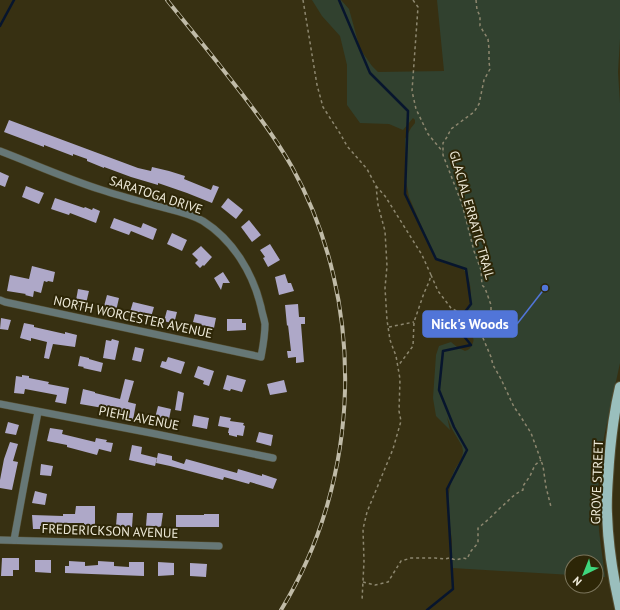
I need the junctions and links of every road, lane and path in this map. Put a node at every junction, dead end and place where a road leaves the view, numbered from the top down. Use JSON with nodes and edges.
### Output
{"nodes":[{"id":1,"x":303,"y":0,"type":"edge"},
{"id":2,"x":413,"y":0,"type":"edge"},
{"id":3,"x":476,"y":0,"type":"edge"},
{"id":4,"x":0,"y":151,"type":"edge"},
{"id":5,"x":443,"y":152,"type":"junction"},
{"id":6,"x":376,"y":186,"type":"junction"},
{"id":7,"x":431,"y":275,"type":"junction"},
{"id":8,"x":0,"y":300,"type":"edge"},
{"id":9,"x":414,"y":322,"type":"junction"},
{"id":10,"x":388,"y":327,"type":"junction"},
{"id":11,"x":480,"y":331,"type":"junction"},
{"id":12,"x":261,"y":357,"type":"joint"},
{"id":13,"x":398,"y":366,"type":"junction"},
{"id":14,"x":620,"y":387,"type":"edge"},
{"id":15,"x":0,"y":404,"type":"edge"},
{"id":16,"x":38,"y":412,"type":"junction"},
{"id":17,"x":273,"y":458,"type":"dead end"},
{"id":18,"x":541,"y":460,"type":"junction"},
{"id":19,"x":551,"y":508,"type":"dead end"},
{"id":20,"x":0,"y":540,"type":"edge"},
{"id":21,"x":14,"y":540,"type":"junction"},
{"id":22,"x":219,"y":546,"type":"dead end"},
{"id":23,"x":363,"y":582,"type":"junction"},
{"id":24,"x":362,"y":601,"type":"dead end"},
{"id":25,"x":620,"y":608,"type":"edge"}],
"edges":[{"from":1,"to":6,"type":"path"},
{"from":2,"to":5,"type":"path"},
{"from":3,"to":5,"type":"path","name":"GLACIAL ERRATIC TRAIL"},
{"from":4,"to":12,"type":"street","name":"SARATOGA DRIVE"},
{"from":5,"to":11,"type":"path","name":"GLACIAL ERRATIC TRAIL"},
{"from":6,"to":7,"type":"path"},
{"from":6,"to":10,"type":"path"},
{"from":7,"to":9,"type":"path"},
{"from":7,"to":11,"type":"path"},
{"from":8,"to":12,"type":"street","name":"NORTH WORCESTER AVENUE"},
{"from":9,"to":10,"type":"path"},
{"from":9,"to":13,"type":"path"},
{"from":10,"to":13,"type":"path"},
{"from":11,"to":18,"type":"path"},
{"from":13,"to":23,"type":"path"},
{"from":14,"to":25,"type":"main road","name":"GROVE STREET"},
{"from":15,"to":16,"type":"street","name":"PIEHL AVENUE"},
{"from":16,"to":17,"type":"street","name":"PIEHL AVENUE"},
{"from":16,"to":21,"type":"street"},
{"from":18,"to":19,"type":"path"},
{"from":18,"to":23,"type":"path"},
{"from":20,"to":21,"type":"street","name":"FREDERICKSON AVENUE"},
{"from":21,"to":22,"type":"street","name":"FREDERICKSON AVENUE"},
{"from":23,"to":24,"type":"path"}]}
